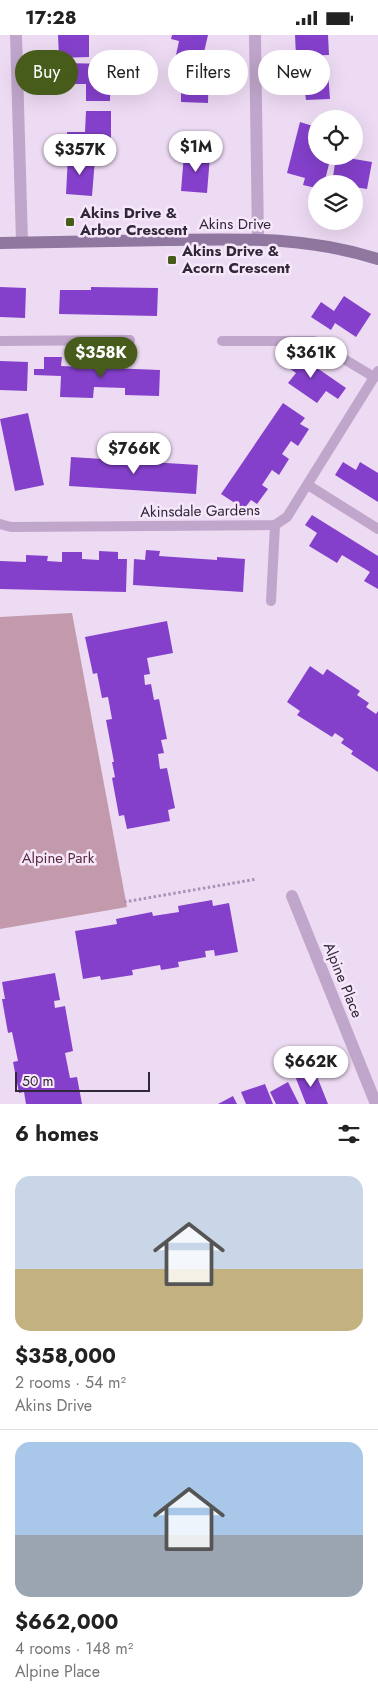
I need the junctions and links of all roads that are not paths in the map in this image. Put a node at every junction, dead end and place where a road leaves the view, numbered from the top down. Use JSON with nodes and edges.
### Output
{"nodes":[{"id":1,"x":16,"y":35,"type":"edge"},
{"id":2,"x":255,"y":35,"type":"edge"},
{"id":3,"x":258,"y":239,"type":"junction"},
{"id":4,"x":0,"y":243,"type":"edge"},
{"id":5,"x":22,"y":243,"type":"junction"},
{"id":6,"x":378,"y":259,"type":"edge"},
{"id":7,"x":0,"y":341,"type":"edge"},
{"id":8,"x":130,"y":341,"type":"dead end"},
{"id":9,"x":222,"y":341,"type":"dead end"},
{"id":10,"x":376,"y":374,"type":"edge"},
{"id":11,"x":308,"y":485,"type":"junction"},
{"id":12,"x":0,"y":524,"type":"edge"},
{"id":13,"x":275,"y":525,"type":"junction"},
{"id":14,"x":378,"y":529,"type":"edge"},
{"id":15,"x":271,"y":601,"type":"dead end"},
{"id":16,"x":292,"y":896,"type":"dead end"},
{"id":17,"x":376,"y":1104,"type":"edge"}],
"edges":[{"from":1,"to":5,"type":"street"},
{"from":2,"to":3,"type":"street"},
{"from":3,"to":5,"type":"street","name":"Akins Drive"},
{"from":3,"to":6,"type":"street","name":"Akins Drive"},
{"from":4,"to":5,"type":"street","name":"Akins Drive"},
{"from":7,"to":8,"type":"lane"},
{"from":9,"to":10,"type":"lane"},
{"from":10,"to":11,"type":"lane","name":"Akinsdale Gardens"},
{"from":11,"to":13,"type":"lane","name":"Akinsdale Gardens"},
{"from":11,"to":14,"type":"lane"},
{"from":12,"to":13,"type":"lane","name":"Akinsdale Gardens"},
{"from":13,"to":15,"type":"lane"},
{"from":16,"to":17,"type":"street","name":"Alpine Place"}]}
